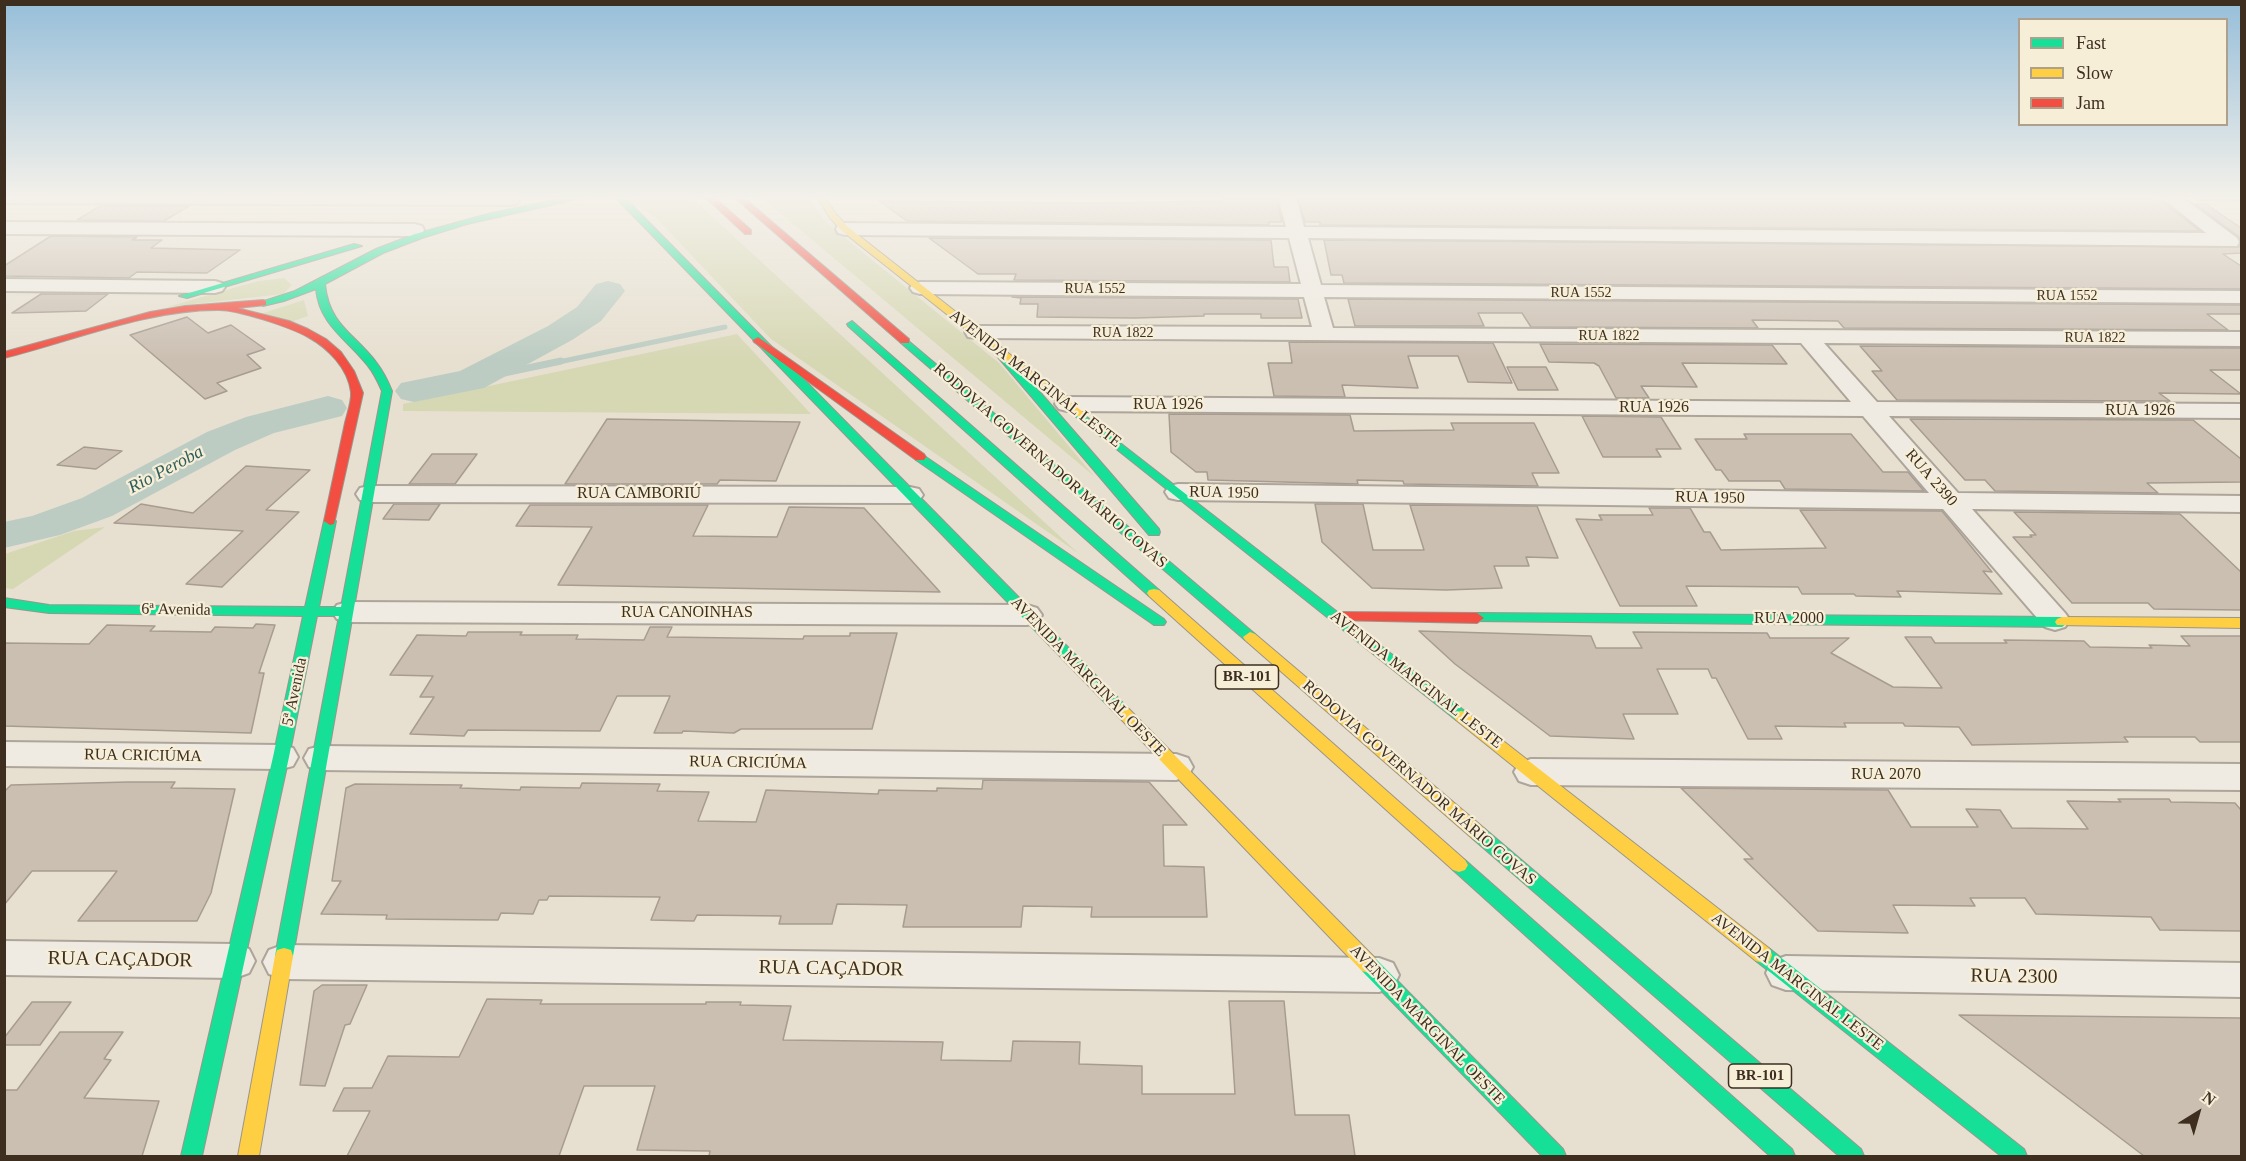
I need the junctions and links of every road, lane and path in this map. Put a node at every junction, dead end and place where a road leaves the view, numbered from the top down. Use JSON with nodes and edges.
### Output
{"nodes":[{"id":1,"x":340,"y":251,"type":"edge"},
{"id":2,"x":378,"y":251,"type":"edge"},
{"id":3,"x":672,"y":251,"type":"edge"},
{"id":4,"x":801,"y":251,"type":"edge"},
{"id":5,"x":874,"y":251,"type":"edge"},
{"id":6,"x":1302,"y":251,"type":"edge"},
{"id":7,"x":262,"y":273,"type":"junction"},
{"id":8,"x":320,"y":281,"type":"junction"},
{"id":9,"x":4,"y":285,"type":"edge"},
{"id":10,"x":215,"y":287,"type":"junction"},
{"id":11,"x":920,"y":288,"type":"junction"},
{"id":12,"x":1312,"y":291,"type":"junction"},
{"id":13,"x":2241,"y":297,"type":"edge"},
{"id":14,"x":222,"y":307,"type":"junction"},
{"id":15,"x":843,"y":317,"type":"dead end"},
{"id":16,"x":976,"y":332,"type":"junction"},
{"id":17,"x":1324,"y":334,"type":"junction"},
{"id":18,"x":1808,"y":337,"type":"junction"},
{"id":19,"x":2241,"y":339,"type":"edge"},
{"id":20,"x":759,"y":340,"type":"junction"},
{"id":21,"x":995,"y":347,"type":"junction"},
{"id":22,"x":4,"y":350,"type":"edge"},
{"id":23,"x":4,"y":356,"type":"edge"},
{"id":24,"x":1067,"y":404,"type":"junction"},
{"id":25,"x":1871,"y":409,"type":"junction"},
{"id":26,"x":2241,"y":411,"type":"edge"},
{"id":27,"x":1178,"y":492,"type":"junction"},
{"id":28,"x":369,"y":494,"type":"junction"},
{"id":29,"x":910,"y":495,"type":"junction"},
{"id":30,"x":1951,"y":501,"type":"junction"},
{"id":31,"x":2241,"y":504,"type":"edge"},
{"id":32,"x":1163,"y":541,"type":"dead end"},
{"id":33,"x":1179,"y":557,"type":"dead end"},
{"id":34,"x":4,"y":602,"type":"edge"},
{"id":35,"x":312,"y":611,"type":"junction"},
{"id":36,"x":347,"y":612,"type":"junction"},
{"id":37,"x":1027,"y":615,"type":"junction"},
{"id":38,"x":1336,"y":617,"type":"junction"},
{"id":39,"x":2055,"y":620,"type":"junction"},
{"id":40,"x":2241,"y":622,"type":"edge"},
{"id":41,"x":1273,"y":657,"type":"junction"},
{"id":42,"x":1262,"y":691,"type":"junction"},
{"id":43,"x":4,"y":754,"type":"edge"},
{"id":44,"x":281,"y":758,"type":"junction"},
{"id":45,"x":321,"y":758,"type":"junction"},
{"id":46,"x":1176,"y":767,"type":"junction"},
{"id":47,"x":1531,"y":772,"type":"junction"},
{"id":48,"x":2241,"y":777,"type":"edge"},
{"id":49,"x":4,"y":958,"type":"edge"},
{"id":50,"x":235,"y":961,"type":"junction"},
{"id":51,"x":283,"y":962,"type":"junction"},
{"id":52,"x":1786,"y":973,"type":"junction"},
{"id":53,"x":1379,"y":975,"type":"junction"},
{"id":54,"x":2241,"y":980,"type":"edge"},
{"id":55,"x":191,"y":1156,"type":"edge"},
{"id":56,"x":248,"y":1156,"type":"edge"},
{"id":57,"x":1556,"y":1156,"type":"edge"},
{"id":58,"x":1785,"y":1156,"type":"edge"},
{"id":59,"x":1854,"y":1156,"type":"edge"},
{"id":60,"x":2017,"y":1156,"type":"edge"}],
"edges":[{"from":1,"to":7,"type":"main road"},
{"from":2,"to":8,"type":"main road"},
{"from":3,"to":20,"type":"main road","name":"AVENIDA MARGINAL OESTE"},
{"from":4,"to":41,"type":"main road","name":"RODOVIA GOVERNADOR MÁRIO COVAS","number":"BR-101"},
{"from":5,"to":11,"type":"main road","name":"AVENIDA MARGINAL LESTE"},
{"from":6,"to":12,"type":"street"},
{"from":7,"to":8,"type":"main road"},
{"from":7,"to":10,"type":"main road"},
{"from":8,"to":14,"type":"main road"},
{"from":8,"to":28,"type":"main road"},
{"from":9,"to":10,"type":"street"},
{"from":10,"to":22,"type":"main road"},
{"from":11,"to":12,"type":"street","name":"RUA 1552"},
{"from":11,"to":16,"type":"main road","name":"AVENIDA MARGINAL LESTE"},
{"from":12,"to":13,"type":"street","name":"RUA 1552"},
{"from":12,"to":17,"type":"street"},
{"from":14,"to":23,"type":"main road"},
{"from":14,"to":35,"type":"main road","name":"5ª Avenida"},
{"from":15,"to":42,"type":"main road","name":"RODOVIA GOVERNADOR MÁRIO COVAS","number":"BR-101"},
{"from":16,"to":17,"type":"street","name":"RUA 1822"},
{"from":16,"to":21,"type":"main road","name":"AVENIDA MARGINAL LESTE"},
{"from":17,"to":18,"type":"street","name":"RUA 1822"},
{"from":18,"to":19,"type":"street","name":"RUA 1822"},
{"from":18,"to":25,"type":"street","name":"RUA 2390"},
{"from":20,"to":29,"type":"main road","name":"AVENIDA MARGINAL OESTE"},
{"from":20,"to":42,"type":"main road"},
{"from":21,"to":24,"type":"main road","name":"AVENIDA MARGINAL LESTE"},
{"from":21,"to":32,"type":"main road"},
{"from":24,"to":25,"type":"street","name":"RUA 1926"},
{"from":24,"to":27,"type":"main road","name":"AVENIDA MARGINAL LESTE"},
{"from":25,"to":26,"type":"street","name":"RUA 1926"},
{"from":25,"to":30,"type":"street","name":"RUA 2390"},
{"from":27,"to":30,"type":"street","name":"RUA 1950"},
{"from":27,"to":38,"type":"main road","name":"AVENIDA MARGINAL LESTE"},
{"from":28,"to":29,"type":"street","name":"RUA CAMBORIÚ"},
{"from":28,"to":36,"type":"main road"},
{"from":29,"to":37,"type":"main road","name":"AVENIDA MARGINAL OESTE"},
{"from":30,"to":31,"type":"street","name":"RUA 1950"},
{"from":30,"to":39,"type":"street","name":"RUA 2390"},
{"from":33,"to":41,"type":"main road"},
{"from":34,"to":35,"type":"main road","name":"6ª Avenida"},
{"from":35,"to":36,"type":"main road","name":"6ª Avenida"},
{"from":35,"to":44,"type":"main road","name":"5ª Avenida"},
{"from":36,"to":37,"type":"street","name":"RUA CANOINHAS"},
{"from":36,"to":45,"type":"main road"},
{"from":37,"to":46,"type":"main road","name":"AVENIDA MARGINAL OESTE"},
{"from":38,"to":39,"type":"main road","name":"RUA 2000"},
{"from":38,"to":47,"type":"main road","name":"AVENIDA MARGINAL LESTE"},
{"from":39,"to":40,"type":"main road","name":"RUA 2000"},
{"from":41,"to":59,"type":"main road","name":"RODOVIA GOVERNADOR MÁRIO COVAS","number":"BR-101"},
{"from":42,"to":58,"type":"main road","name":"RODOVIA GOVERNADOR MÁRIO COVAS","number":"BR-101"},
{"from":43,"to":44,"type":"street","name":"RUA CRICIÚMA"},
{"from":44,"to":50,"type":"main road","name":"5ª Avenida"},
{"from":45,"to":46,"type":"street","name":"RUA CRICIÚMA"},
{"from":45,"to":51,"type":"main road"},
{"from":46,"to":53,"type":"main road","name":"AVENIDA MARGINAL OESTE"},
{"from":47,"to":48,"type":"street","name":"RUA 2070"},
{"from":47,"to":52,"type":"main road","name":"AVENIDA MARGINAL LESTE"},
{"from":49,"to":50,"type":"street","name":"RUA CAÇADOR"},
{"from":50,"to":55,"type":"main road","name":"5ª Avenida"},
{"from":51,"to":53,"type":"street","name":"RUA CAÇADOR"},
{"from":51,"to":56,"type":"main road"},
{"from":52,"to":54,"type":"street","name":"RUA 2300"},
{"from":52,"to":60,"type":"main road","name":"AVENIDA MARGINAL LESTE"},
{"from":53,"to":57,"type":"main road","name":"AVENIDA MARGINAL OESTE"}]}
